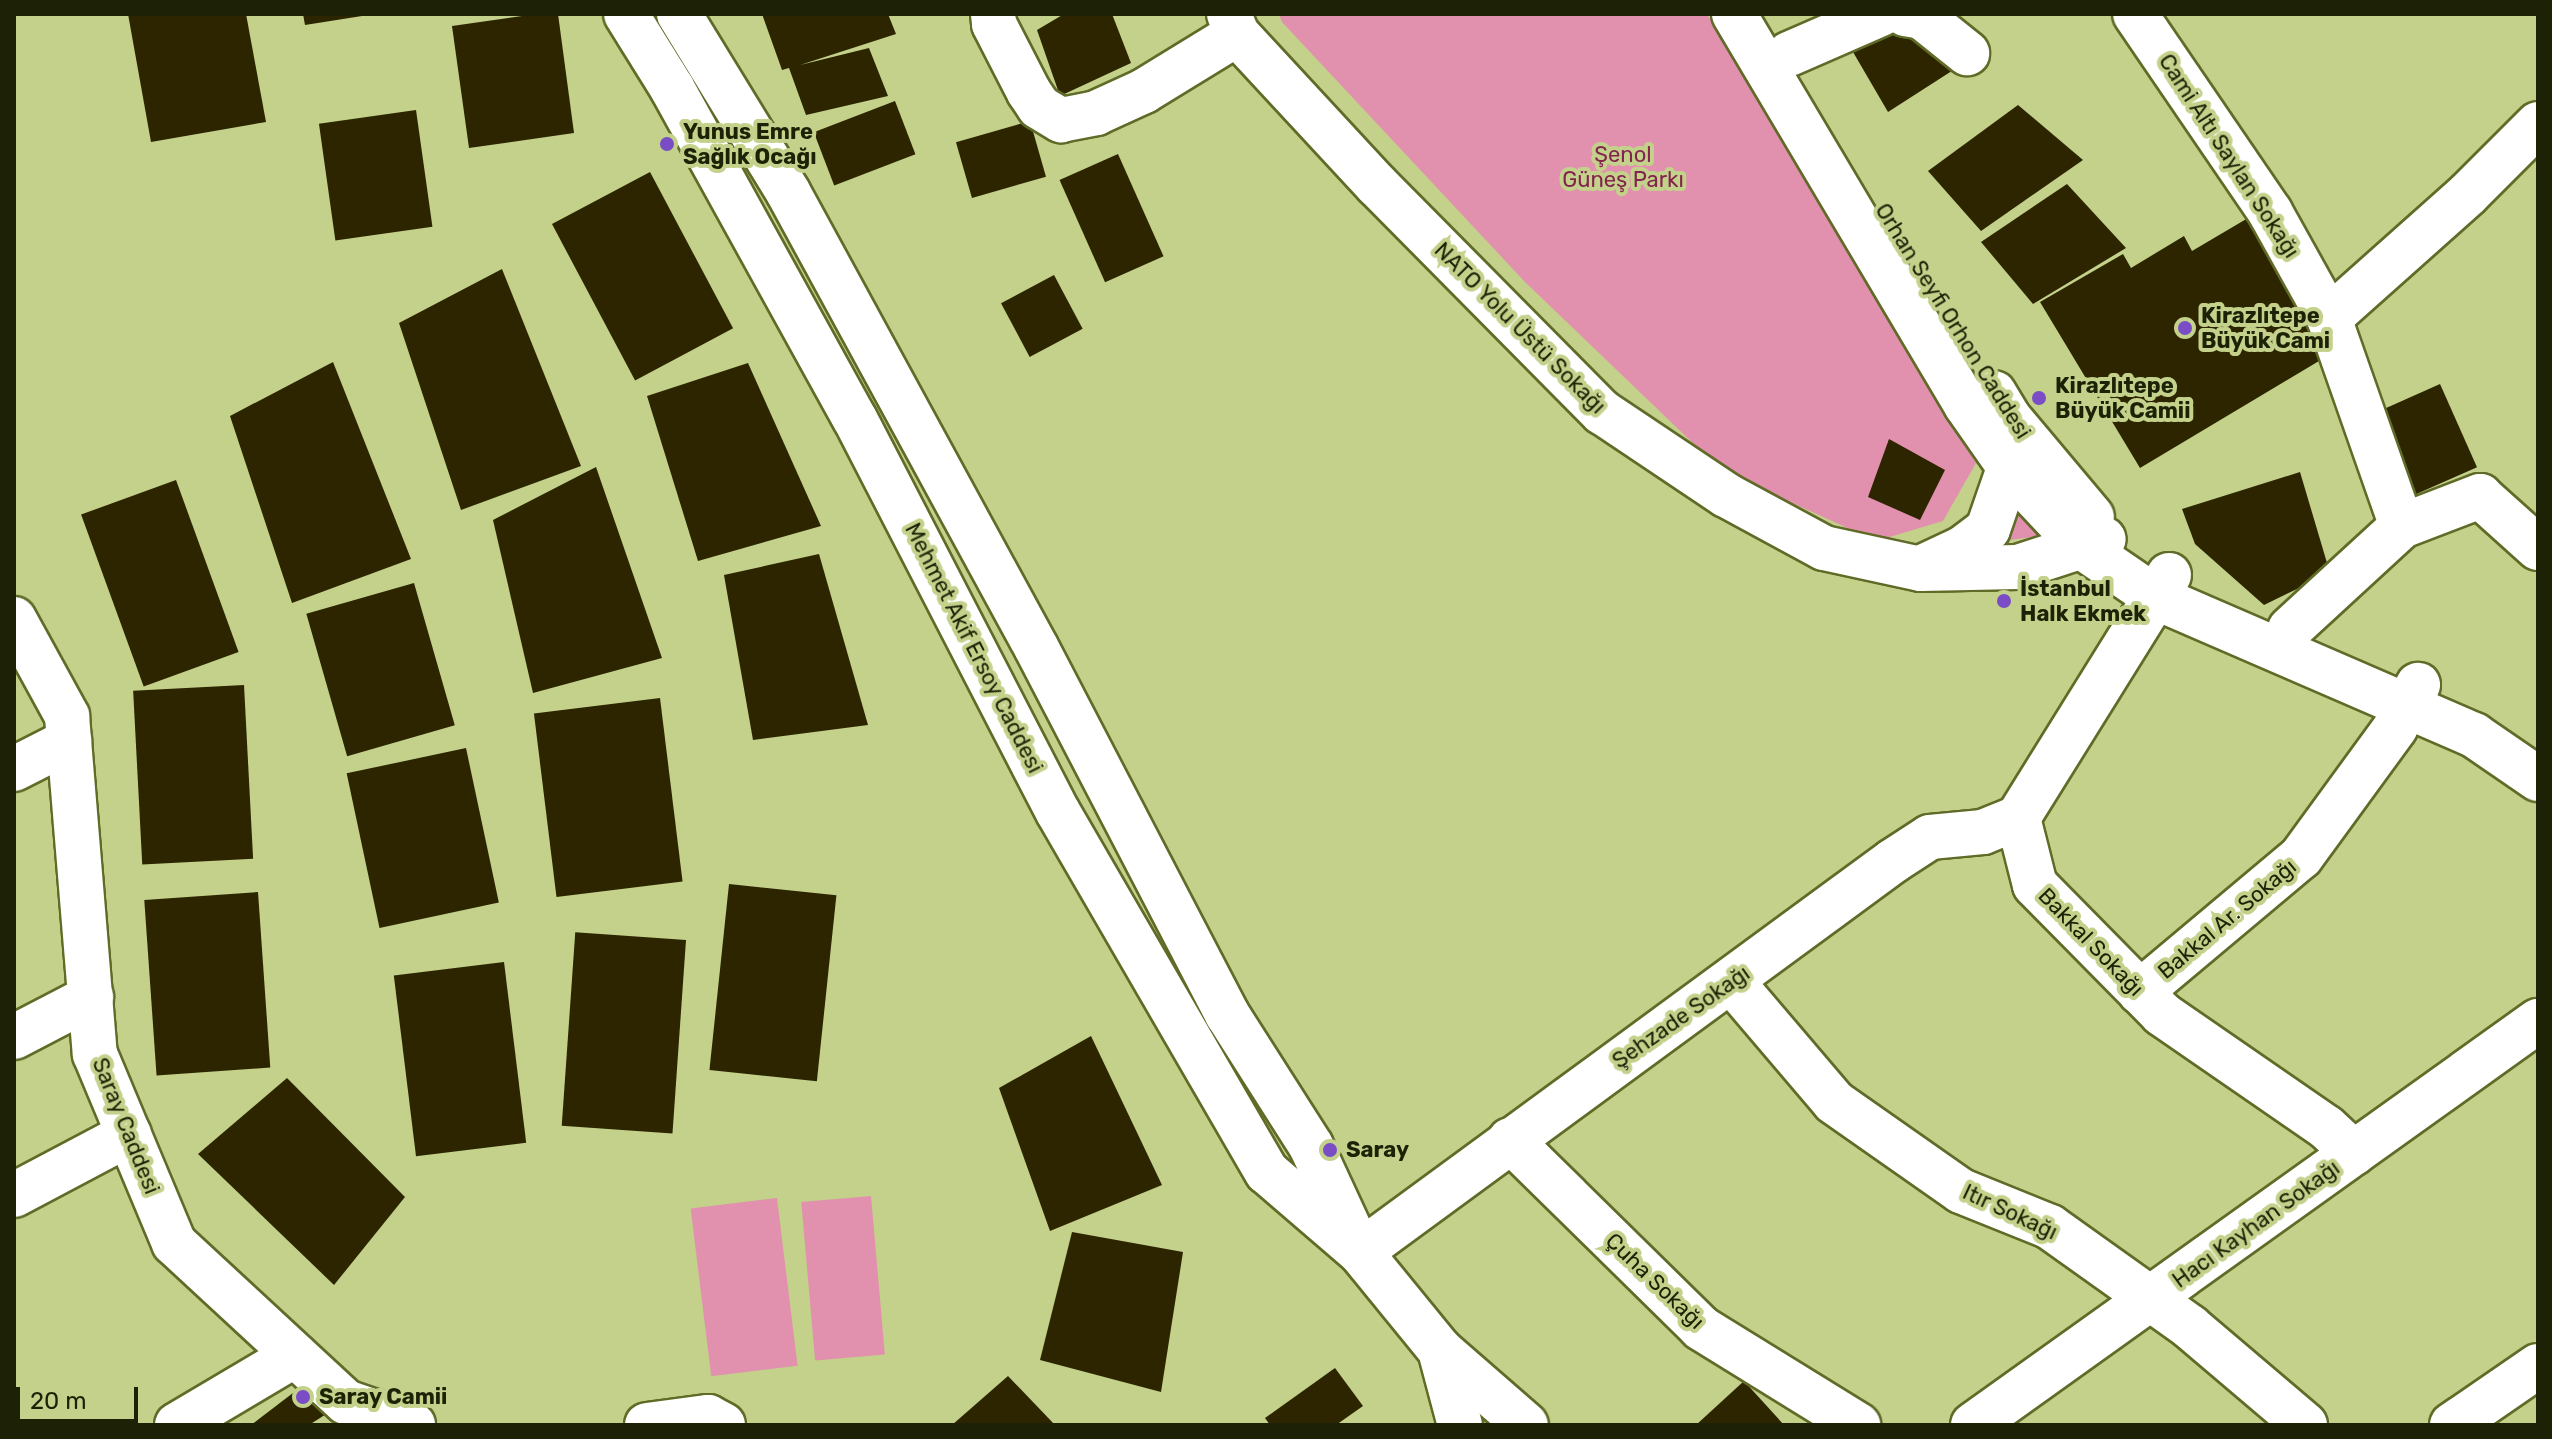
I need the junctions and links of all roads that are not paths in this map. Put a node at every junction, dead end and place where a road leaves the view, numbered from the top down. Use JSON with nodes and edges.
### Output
{"nodes":[{"id":1,"x":626,"y":14,"type":"edge"},
{"id":2,"x":679,"y":14,"type":"edge"},
{"id":3,"x":993,"y":14,"type":"edge"},
{"id":4,"x":1734,"y":14,"type":"edge"},
{"id":5,"x":1765,"y":14,"type":"edge"},
{"id":6,"x":1881,"y":14,"type":"edge"},
{"id":7,"x":1905,"y":14,"type":"edge"},
{"id":8,"x":2135,"y":14,"type":"edge"},
{"id":9,"x":1233,"y":24,"type":"edge"},
{"id":10,"x":1967,"y":53,"type":"dead end"},
{"id":11,"x":1789,"y":54,"type":"junction"},
{"id":12,"x":2538,"y":124,"type":"edge"},
{"id":13,"x":2329,"y":318,"type":"junction"},
{"id":14,"x":2009,"y":468,"type":"junction"},
{"id":15,"x":2402,"y":526,"type":"junction"},
{"id":16,"x":2096,"y":542,"type":"junction"},
{"id":17,"x":2538,"y":548,"type":"edge"},
{"id":18,"x":1921,"y":569,"type":"junction"},
{"id":19,"x":2162,"y":586,"type":"junction"},
{"id":20,"x":14,"y":619,"type":"edge"},
{"id":21,"x":2290,"y":629,"type":"junction"},
{"id":22,"x":2411,"y":695,"type":"junction"},
{"id":23,"x":69,"y":741,"type":"junction"},
{"id":24,"x":2538,"y":742,"type":"edge"},
{"id":25,"x":14,"y":769,"type":"edge"},
{"id":26,"x":2538,"y":779,"type":"edge"},
{"id":27,"x":2018,"y":818,"type":"junction"},
{"id":28,"x":1732,"y":982,"type":"junction"},
{"id":29,"x":2140,"y":992,"type":"junction"},
{"id":30,"x":91,"y":997,"type":"junction"},
{"id":31,"x":2538,"y":1021,"type":"edge"},
{"id":32,"x":14,"y":1037,"type":"edge"},
{"id":33,"x":129,"y":1134,"type":"junction"},
{"id":34,"x":1510,"y":1140,"type":"junction"},
{"id":35,"x":2354,"y":1153,"type":"junction"},
{"id":36,"x":14,"y":1195,"type":"edge"},
{"id":37,"x":1360,"y":1252,"type":"junction"},
{"id":38,"x":2151,"y":1299,"type":"junction"},
{"id":39,"x":1440,"y":1350,"type":"junction"},
{"id":40,"x":295,"y":1355,"type":"junction"},
{"id":41,"x":2538,"y":1366,"type":"edge"},
{"id":42,"x":357,"y":1414,"type":"edge"},
{"id":43,"x":177,"y":1425,"type":"edge"},
{"id":44,"x":413,"y":1425,"type":"edge"},
{"id":45,"x":647,"y":1425,"type":"edge"},
{"id":46,"x":723,"y":1425,"type":"edge"},
{"id":47,"x":1460,"y":1425,"type":"edge"},
{"id":48,"x":1526,"y":1425,"type":"edge"},
{"id":49,"x":1858,"y":1425,"type":"edge"},
{"id":50,"x":1973,"y":1425,"type":"edge"},
{"id":51,"x":2305,"y":1425,"type":"edge"},
{"id":52,"x":2452,"y":1425,"type":"edge"}],
"edges":[{"from":1,"to":37,"type":"street","name":"Mehmet Akif Ersoy Caddesi"},
{"from":2,"to":37,"type":"street","name":"Mehmet Akif Ersoy Caddesi"},
{"from":3,"to":9,"type":"street"},
{"from":4,"to":14,"type":"street"},
{"from":5,"to":11,"type":"street","name":"Orhan Seyfi Orhon Caddesi"},
{"from":6,"to":11,"type":"street"},
{"from":7,"to":10,"type":"street"},
{"from":8,"to":13,"type":"street","name":"Cami Altı Saylan Sokağı"},
{"from":9,"to":18,"type":"street","name":"NATO Yolu Üstü Sokağı"},
{"from":11,"to":16,"type":"street","name":"Orhan Seyfi Orhon Caddesi"},
{"from":12,"to":13,"type":"street"},
{"from":13,"to":15,"type":"street","name":"Cami Altı Saylan Sokağı"},
{"from":14,"to":16,"type":"street"},
{"from":14,"to":18,"type":"street"},
{"from":15,"to":17,"type":"street"},
{"from":15,"to":21,"type":"street"},
{"from":16,"to":18,"type":"street","name":"NATO Yolu Üstü Sokağı"},
{"from":16,"to":19,"type":"street","name":"Orhan Seyfi Orhon Caddesi"},
{"from":19,"to":21,"type":"street","name":"Orhan Seyfi Orhon Caddesi"},
{"from":19,"to":22,"type":"street"},
{"from":19,"to":27,"type":"street"},
{"from":20,"to":23,"type":"street","name":"Saray Caddesi"},
{"from":21,"to":22,"type":"street","name":"Orhan Seyfi Orhon Caddesi"},
{"from":22,"to":24,"type":"street","name":"Orhan Seyfi Orhon Caddesi"},
{"from":22,"to":26,"type":"street"},
{"from":22,"to":29,"type":"street","name":"Bakkal Ar. Sokağı"},
{"from":23,"to":25,"type":"street"},
{"from":23,"to":30,"type":"street","name":"Saray Caddesi"},
{"from":27,"to":28,"type":"street","name":"Şehzade Sokağı"},
{"from":27,"to":29,"type":"street","name":"Bakkal Sokağı"},
{"from":28,"to":34,"type":"street","name":"Şehzade Sokağı"},
{"from":28,"to":38,"type":"street","name":"Itır Sokağı"},
{"from":29,"to":35,"type":"street","name":"Bakkal Sokağı"},
{"from":30,"to":32,"type":"street"},
{"from":30,"to":33,"type":"street","name":"Saray Caddesi"},
{"from":31,"to":35,"type":"street","name":"Hacı Kayhan Sokağı"},
{"from":33,"to":36,"type":"street"},
{"from":33,"to":40,"type":"street","name":"Saray Caddesi"},
{"from":34,"to":37,"type":"street","name":"Şehzade Sokağı"},
{"from":34,"to":49,"type":"street","name":"Çuha Sokağı"},
{"from":35,"to":38,"type":"street","name":"Hacı Kayhan Sokağı"},
{"from":37,"to":39,"type":"street","name":"Mehmet Akif Ersoy Caddesi"},
{"from":38,"to":50,"type":"street","name":"Hacı Kayhan Sokağı"},
{"from":38,"to":51,"type":"street","name":"Itır Sokağı"},
{"from":39,"to":47,"type":"street"},
{"from":39,"to":48,"type":"street","name":"Mehmet Akif Ersoy Caddesi"},
{"from":40,"to":42,"type":"street","name":"Saray Caddesi"},
{"from":40,"to":43,"type":"street"},
{"from":41,"to":52,"type":"street"},
{"from":42,"to":44,"type":"street","name":"Saray Caddesi"},
{"from":45,"to":46,"type":"street"}]}
